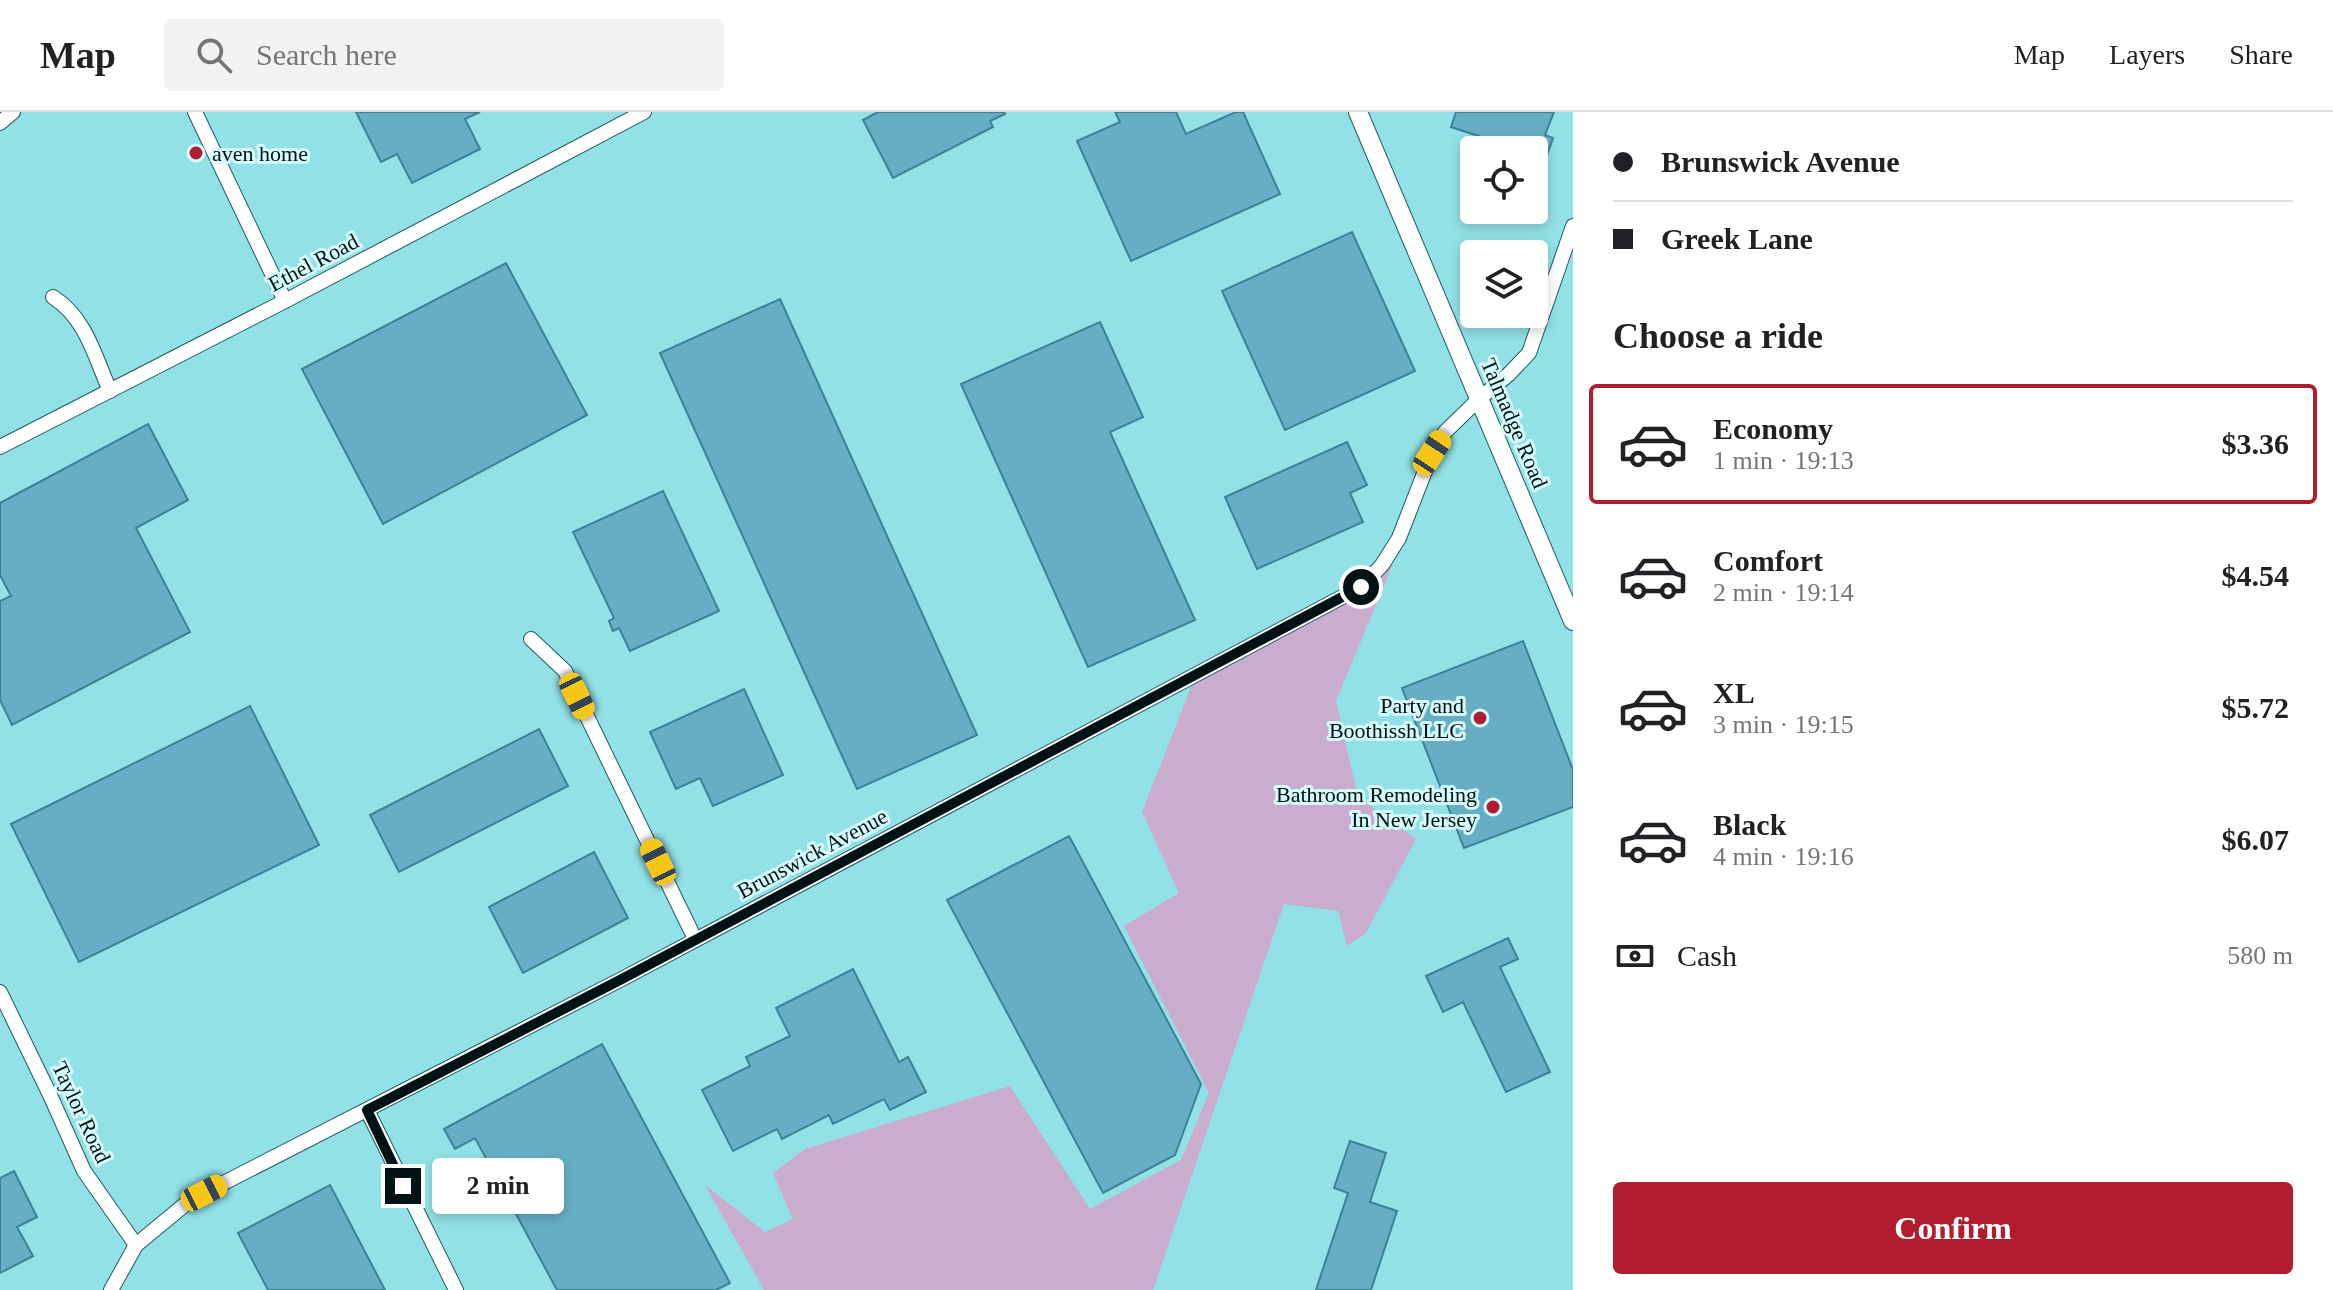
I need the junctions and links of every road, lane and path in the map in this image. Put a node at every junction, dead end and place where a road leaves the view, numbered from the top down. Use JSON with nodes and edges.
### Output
{"nodes":[{"id":1,"x":13,"y":112,"type":"edge"},
{"id":2,"x":195,"y":112,"type":"edge"},
{"id":3,"x":644,"y":112,"type":"edge"},
{"id":4,"x":1358,"y":112,"type":"edge"},
{"id":5,"x":0,"y":123,"type":"edge"},
{"id":6,"x":1573,"y":226,"type":"edge"},
{"id":7,"x":53,"y":297,"type":"dead end"},
{"id":8,"x":285,"y":301,"type":"junction"},
{"id":9,"x":110,"y":391,"type":"junction"},
{"id":10,"x":1478,"y":400,"type":"junction"},
{"id":11,"x":0,"y":447,"type":"edge"},
{"id":12,"x":1573,"y":621,"type":"edge"},
{"id":13,"x":531,"y":639,"type":"dead end"},
{"id":14,"x":695,"y":939,"type":"junction"},
{"id":15,"x":0,"y":992,"type":"edge"},
{"id":16,"x":367,"y":1110,"type":"junction"},
{"id":17,"x":136,"y":1245,"type":"junction"},
{"id":18,"x":111,"y":1290,"type":"edge"},
{"id":19,"x":456,"y":1290,"type":"edge"}],
"edges":[{"from":1,"to":5,"type":"street"},
{"from":2,"to":8,"type":"street"},
{"from":3,"to":8,"type":"street","name":"Ethel Road"},
{"from":4,"to":10,"type":"street","name":"Talmadge Road"},
{"from":6,"to":10,"type":"street","name":"Brunswick Avenue"},
{"from":7,"to":9,"type":"street"},
{"from":8,"to":9,"type":"street","name":"Ethel Road"},
{"from":9,"to":11,"type":"street","name":"Ethel Road"},
{"from":10,"to":12,"type":"street","name":"Talmadge Road"},
{"from":10,"to":14,"type":"street","name":"Brunswick Avenue"},
{"from":13,"to":14,"type":"street"},
{"from":14,"to":16,"type":"street","name":"Brunswick Avenue"},
{"from":15,"to":17,"type":"street","name":"Taylor Road"},
{"from":16,"to":17,"type":"street","name":"Brunswick Avenue"},
{"from":16,"to":19,"type":"street"},
{"from":17,"to":18,"type":"street","name":"Brunswick Avenue"}]}
